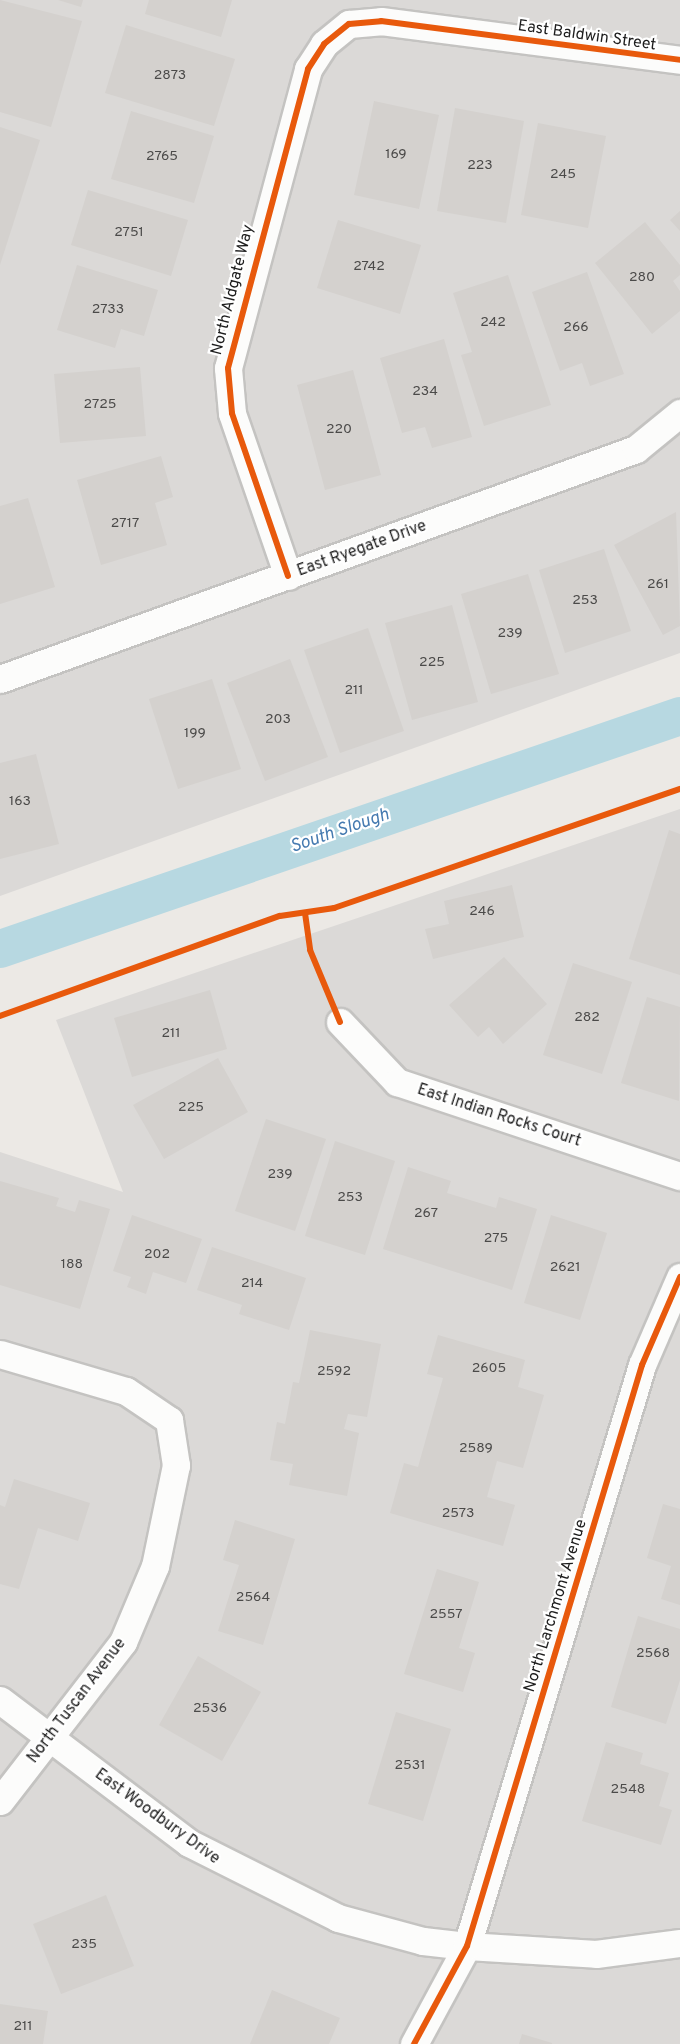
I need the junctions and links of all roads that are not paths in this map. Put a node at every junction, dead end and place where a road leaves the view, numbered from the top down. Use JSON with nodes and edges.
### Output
{"nodes":[{"id":1,"x":349,"y":24,"type":"joint"},
{"id":2,"x":680,"y":60,"type":"edge"},
{"id":3,"x":680,"y":413,"type":"edge"},
{"id":4,"x":288,"y":576,"type":"junction"},
{"id":5,"x":0,"y":679,"type":"edge"},
{"id":6,"x":340,"y":1022,"type":"dead end"},
{"id":7,"x":680,"y":1176,"type":"edge"},
{"id":8,"x":680,"y":1277,"type":"edge"},
{"id":9,"x":0,"y":1354,"type":"edge"},
{"id":10,"x":0,"y":1700,"type":"edge"},
{"id":11,"x":51,"y":1739,"type":"junction"},
{"id":12,"x":0,"y":1801,"type":"edge"},
{"id":13,"x":680,"y":1943,"type":"edge"},
{"id":14,"x":467,"y":1946,"type":"junction"},
{"id":15,"x":414,"y":2044,"type":"edge"}],
"edges":[{"from":1,"to":2,"type":"street","name":"East Baldwin Street"},
{"from":1,"to":4,"type":"street","name":"North Aldgate Way"},
{"from":3,"to":4,"type":"street","name":"East Ryegate Drive"},
{"from":4,"to":5,"type":"street","name":"East Ryegate Drive"},
{"from":6,"to":7,"type":"street","name":"East Indian Rocks Court"},
{"from":8,"to":14,"type":"street","name":"North Larchmont Avenue"},
{"from":9,"to":11,"type":"street","name":"North Tuscan Avenue"},
{"from":10,"to":11,"type":"street","name":"East Woodbury Drive"},
{"from":11,"to":12,"type":"street","name":"North Tuscan Avenue"},
{"from":11,"to":14,"type":"street","name":"East Woodbury Drive"},
{"from":13,"to":14,"type":"street","name":"East Woodbury Drive"},
{"from":14,"to":15,"type":"street","name":"North Larchmont Avenue"}]}
